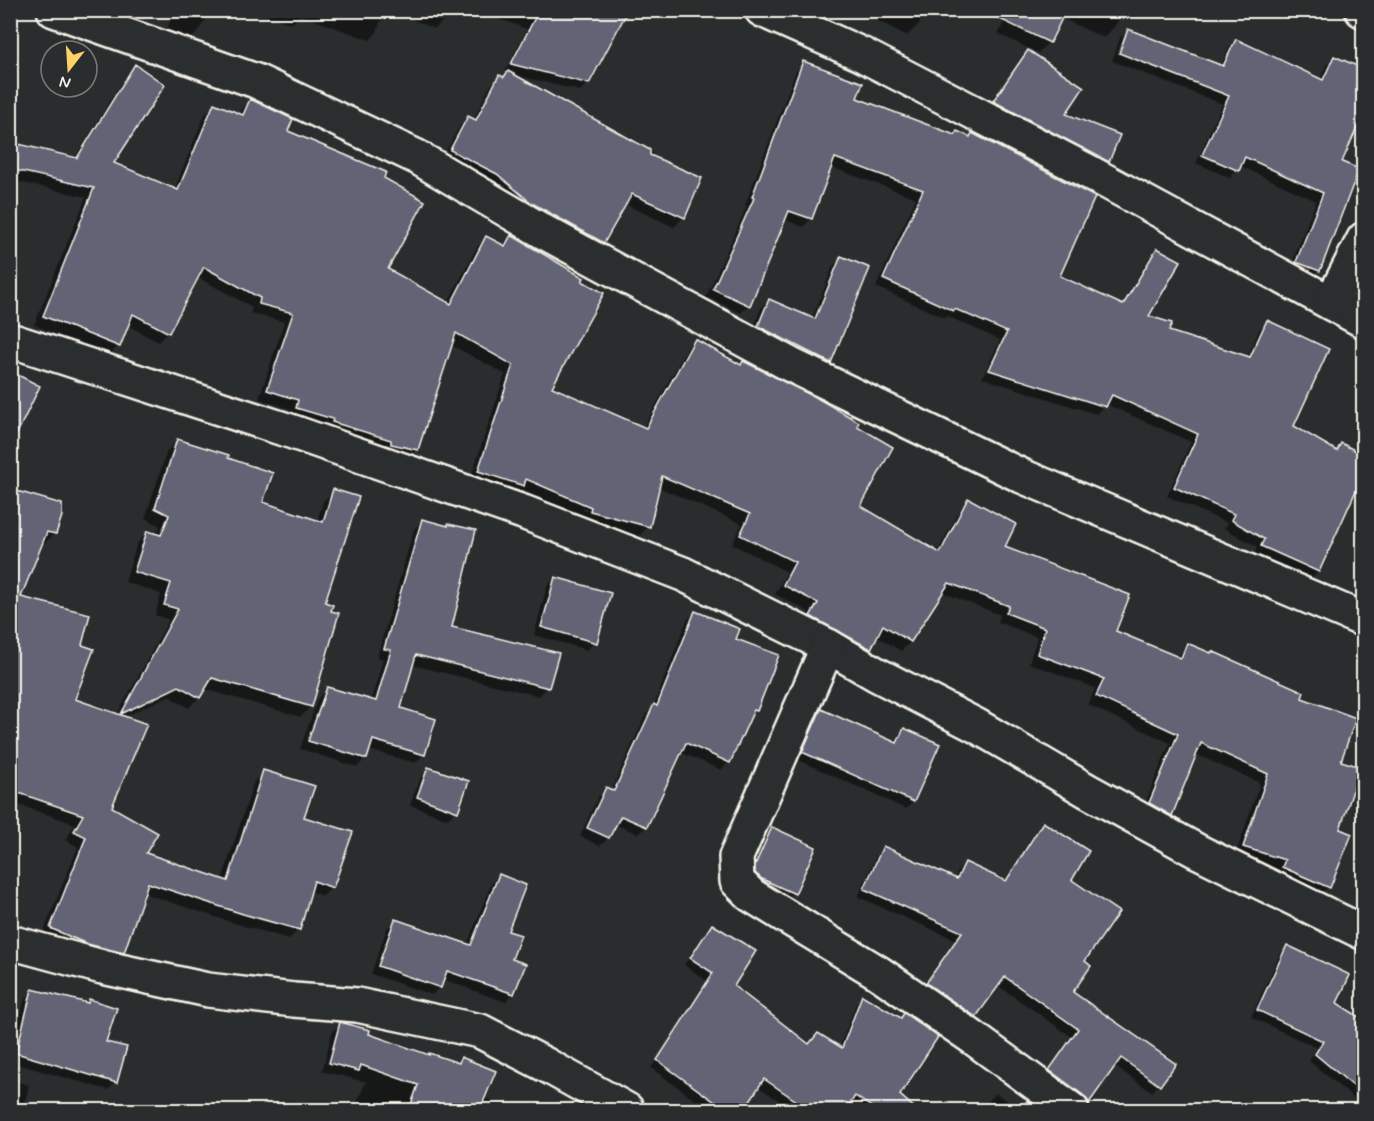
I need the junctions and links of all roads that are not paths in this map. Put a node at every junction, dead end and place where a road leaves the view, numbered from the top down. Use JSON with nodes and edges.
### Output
{"nodes":[{"id":1,"x":54,"y":10,"type":"edge"},
{"id":2,"x":762,"y":10,"type":"edge"},
{"id":3,"x":1364,"y":239,"type":"edge"},
{"id":4,"x":1331,"y":303,"type":"junction"},
{"id":5,"x":1364,"y":321,"type":"edge"},
{"id":6,"x":10,"y":340,"type":"edge"},
{"id":7,"x":1364,"y":620,"type":"edge"},
{"id":8,"x":828,"y":646,"type":"junction"},
{"id":9,"x":1364,"y":933,"type":"edge"},
{"id":10,"x":10,"y":942,"type":"edge"},
{"id":11,"x":627,"y":1110,"type":"edge"},
{"id":12,"x":1072,"y":1110,"type":"edge"}],
"edges":[{"from":1,"to":7,"type":"street"},
{"from":2,"to":4,"type":"street"},
{"from":3,"to":4,"type":"street"},
{"from":4,"to":5,"type":"street"},
{"from":6,"to":8,"type":"street"},
{"from":8,"to":9,"type":"street"},
{"from":8,"to":12,"type":"street"},
{"from":10,"to":11,"type":"street"}]}
